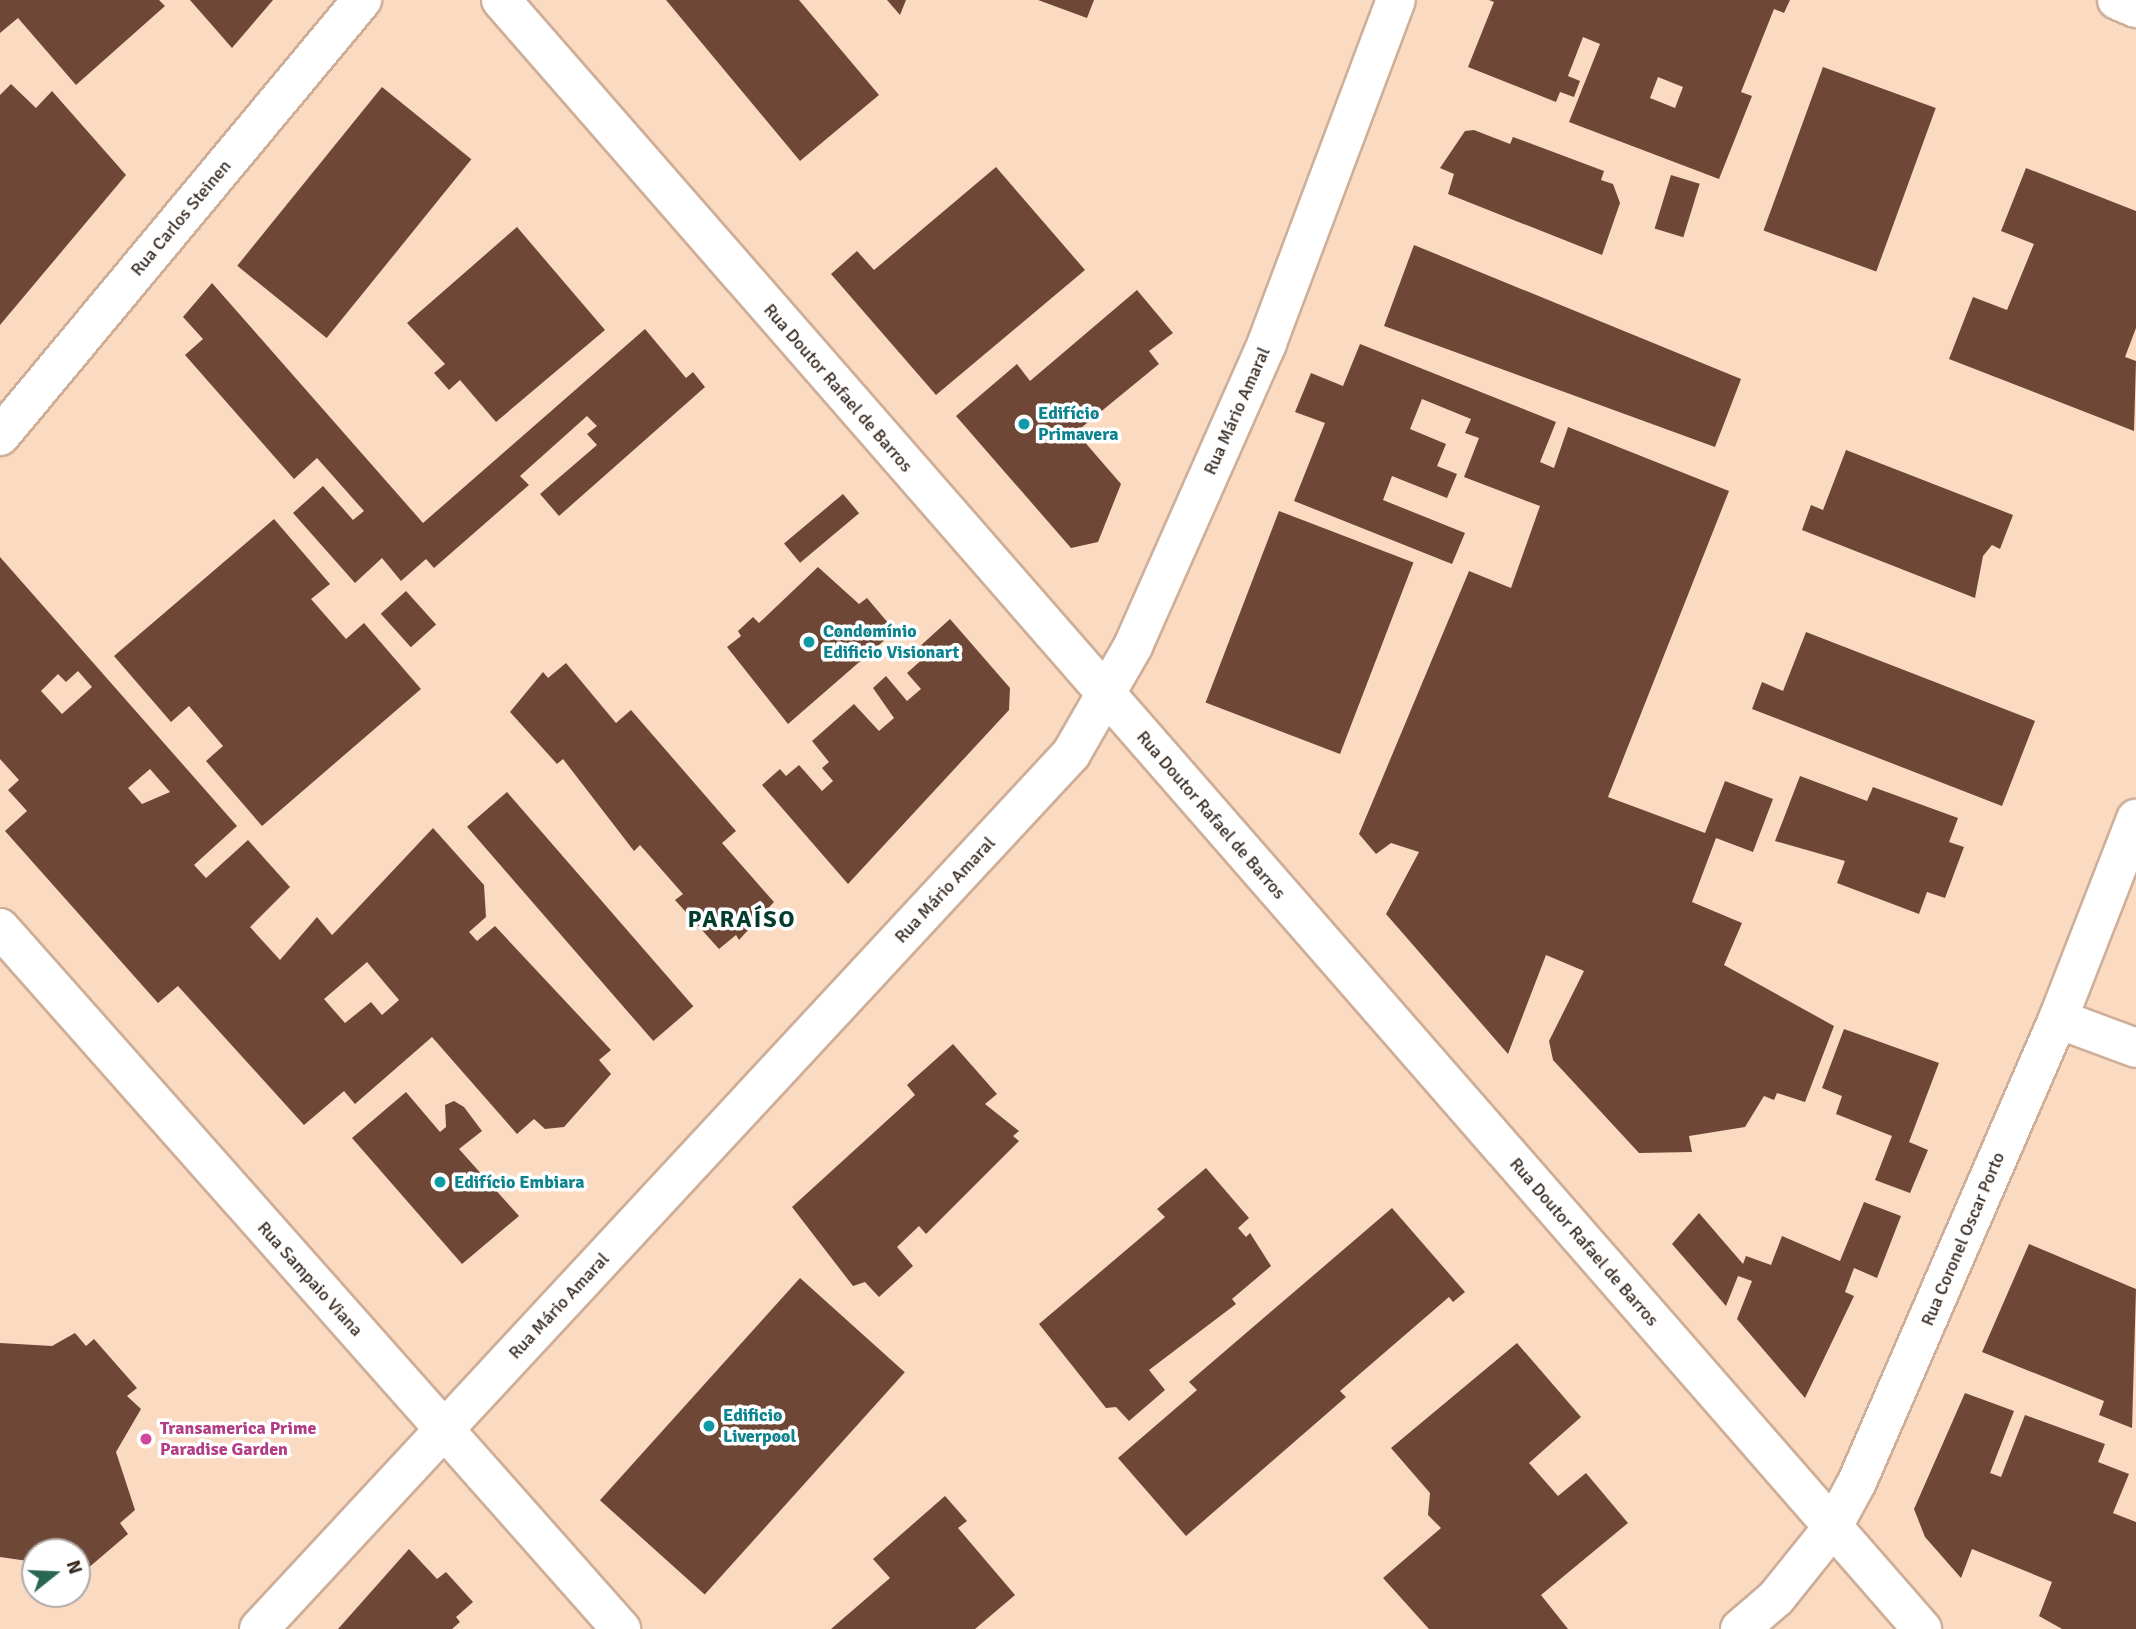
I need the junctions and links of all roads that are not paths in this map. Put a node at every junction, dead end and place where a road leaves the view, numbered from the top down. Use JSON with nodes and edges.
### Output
{"nodes":[{"id":1,"x":362,"y":0,"type":"edge"},
{"id":2,"x":501,"y":0,"type":"edge"},
{"id":3,"x":1396,"y":0,"type":"edge"},
{"id":4,"x":2117,"y":0,"type":"edge"},
{"id":5,"x":2136,"y":8,"type":"edge"},
{"id":6,"x":0,"y":436,"type":"edge"},
{"id":7,"x":1106,"y":694,"type":"junction"},
{"id":8,"x":2136,"y":819,"type":"edge"},
{"id":9,"x":0,"y":928,"type":"edge"},
{"id":10,"x":2058,"y":1019,"type":"junction"},
{"id":11,"x":2136,"y":1048,"type":"edge"},
{"id":12,"x":444,"y":1430,"type":"junction"},
{"id":13,"x":1832,"y":1528,"type":"junction"},
{"id":14,"x":259,"y":1629,"type":"edge"},
{"id":15,"x":621,"y":1629,"type":"edge"},
{"id":16,"x":1740,"y":1629,"type":"edge"},
{"id":17,"x":1922,"y":1629,"type":"edge"}],
"edges":[{"from":1,"to":6,"type":"street","name":"Rua Carlos Steinen"},
{"from":2,"to":7,"type":"street","name":"Rua Doutor Rafael de Barros"},
{"from":3,"to":7,"type":"street","name":"Rua Mário Amaral"},
{"from":4,"to":5,"type":"street"},
{"from":7,"to":12,"type":"street","name":"Rua Mário Amaral"},
{"from":7,"to":13,"type":"street","name":"Rua Doutor Rafael de Barros"},
{"from":8,"to":10,"type":"street","name":"Rua Coronel Oscar Porto"},
{"from":9,"to":12,"type":"street","name":"Rua Sampaio Viana"},
{"from":10,"to":11,"type":"street"},
{"from":10,"to":13,"type":"street","name":"Rua Coronel Oscar Porto"},
{"from":12,"to":14,"type":"street","name":"Rua Mário Amaral"},
{"from":12,"to":15,"type":"street","name":"Rua Sampaio Viana"},
{"from":13,"to":16,"type":"street","name":"Rua Coronel Oscar Porto"},
{"from":13,"to":17,"type":"street","name":"Rua Doutor Rafael de Barros"}]}
